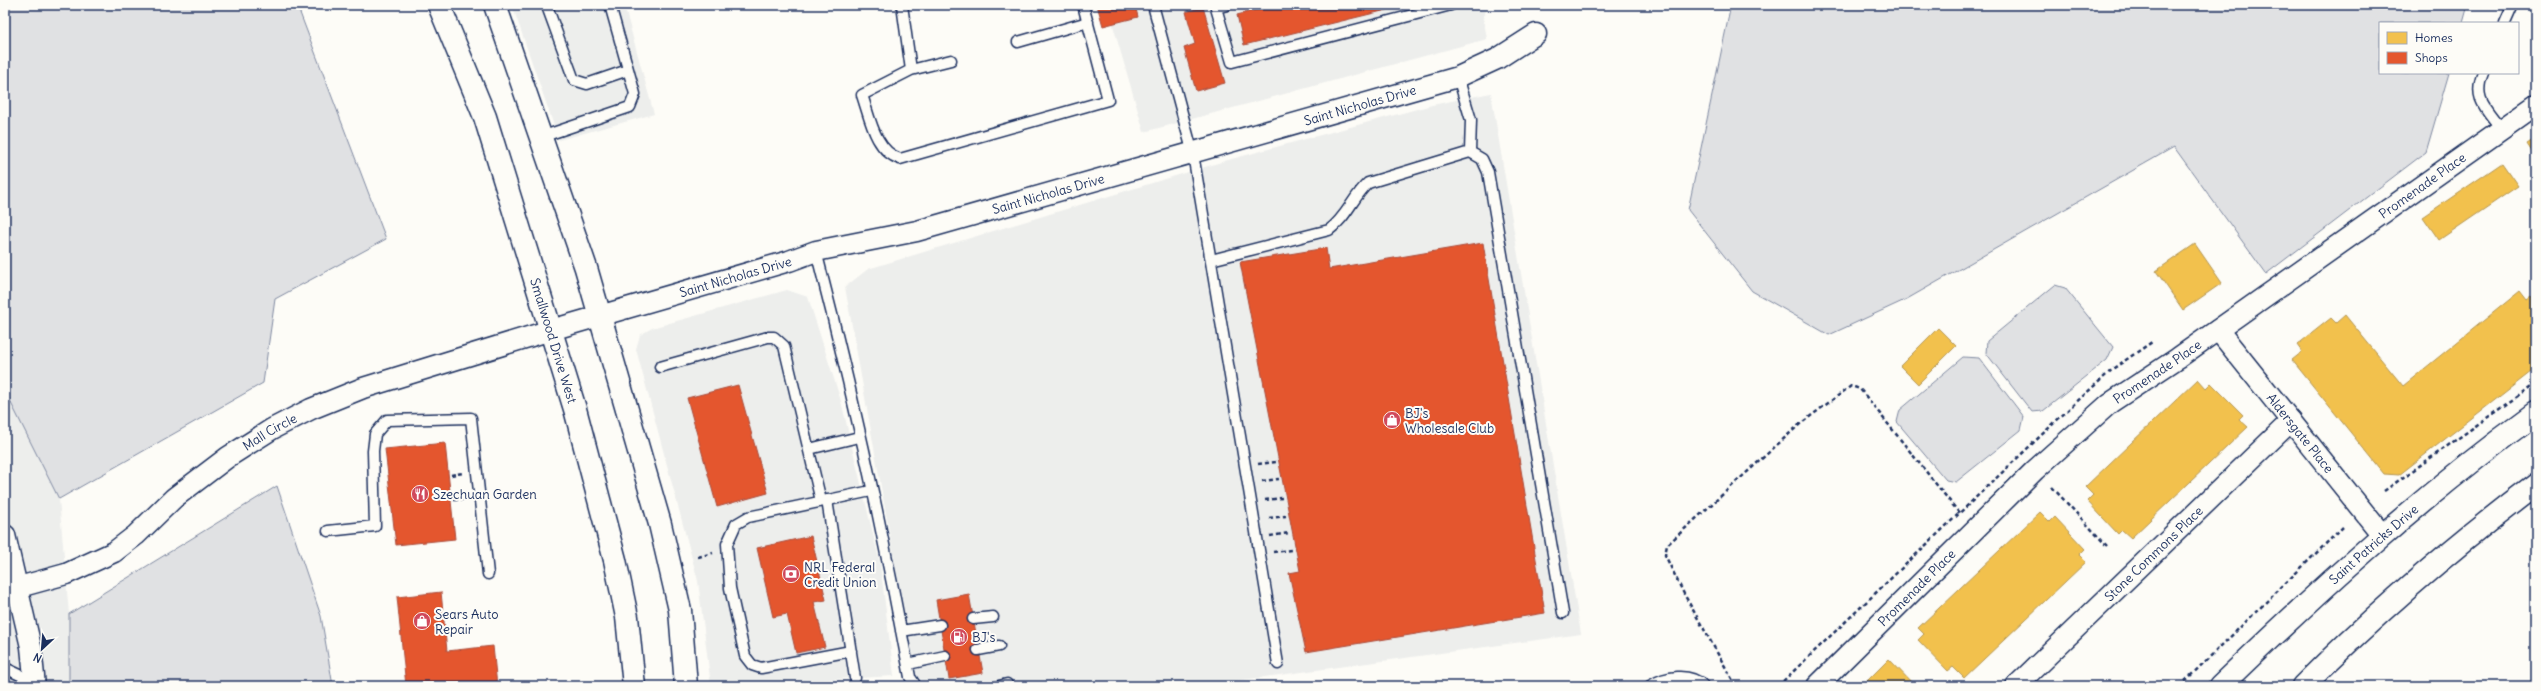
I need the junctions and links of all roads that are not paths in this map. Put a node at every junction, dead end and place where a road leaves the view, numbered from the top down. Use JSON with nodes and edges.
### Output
{"nodes":[{"id":1,"x":439,"y":5,"type":"edge"},
{"id":2,"x":495,"y":5,"type":"edge"},
{"id":3,"x":610,"y":5,"type":"edge"},
{"id":4,"x":902,"y":5,"type":"edge"},
{"id":5,"x":1083,"y":5,"type":"edge"},
{"id":6,"x":1153,"y":5,"type":"edge"},
{"id":7,"x":1226,"y":5,"type":"edge"},
{"id":8,"x":1451,"y":5,"type":"edge"},
{"id":9,"x":2513,"y":5,"type":"edge"},
{"id":10,"x":1216,"y":6,"type":"edge"},
{"id":11,"x":548,"y":9,"type":"dead end"},
{"id":12,"x":1088,"y":22,"type":"junction"},
{"id":13,"x":2505,"y":22,"type":"edge"},
{"id":14,"x":1536,"y":34,"type":"dead end"},
{"id":15,"x":1018,"y":42,"type":"dead end"},
{"id":16,"x":950,"y":60,"type":"dead end"},
{"id":17,"x":628,"y":70,"type":"junction"},
{"id":18,"x":911,"y":70,"type":"junction"},
{"id":19,"x":2483,"y":74,"type":"edge"},
{"id":20,"x":1458,"y":77,"type":"junction"},
{"id":21,"x":2536,"y":105,"type":"edge"},
{"id":22,"x":2502,"y":130,"type":"junction"},
{"id":23,"x":541,"y":137,"type":"junction"},
{"id":24,"x":1470,"y":152,"type":"junction"},
{"id":25,"x":1193,"y":154,"type":"junction"},
{"id":26,"x":816,"y":251,"type":"junction"},
{"id":27,"x":1211,"y":260,"type":"junction"},
{"id":28,"x":601,"y":316,"type":"junction"},
{"id":29,"x":551,"y":330,"type":"junction"},
{"id":30,"x":2218,"y":330,"type":"junction"},
{"id":31,"x":660,"y":367,"type":"dead end"},
{"id":32,"x":2536,"y":413,"type":"edge"},
{"id":33,"x":2291,"y":421,"type":"junction"},
{"id":34,"x":859,"y":437,"type":"junction"},
{"id":35,"x":809,"y":449,"type":"junction"},
{"id":36,"x":2536,"y":484,"type":"edge"},
{"id":37,"x":871,"y":491,"type":"junction"},
{"id":38,"x":824,"y":501,"type":"junction"},
{"id":39,"x":328,"y":531,"type":"dead end"},
{"id":40,"x":5,"y":535,"type":"edge"},
{"id":41,"x":2383,"y":536,"type":"junction"},
{"id":42,"x":488,"y":574,"type":"dead end"},
{"id":43,"x":19,"y":587,"type":"junction"},
{"id":44,"x":1563,"y":613,"type":"dead end"},
{"id":45,"x":993,"y":617,"type":"dead end"},
{"id":46,"x":973,"y":619,"type":"dead end"},
{"id":47,"x":940,"y":625,"type":"dead end"},
{"id":48,"x":902,"y":631,"type":"junction"},
{"id":49,"x":999,"y":646,"type":"dead end"},
{"id":50,"x":978,"y":650,"type":"dead end"},
{"id":51,"x":851,"y":651,"type":"junction"},
{"id":52,"x":945,"y":656,"type":"dead end"},
{"id":53,"x":908,"y":664,"type":"junction"},
{"id":54,"x":1278,"y":664,"type":"dead end"},
{"id":55,"x":5,"y":668,"type":"edge"},
{"id":56,"x":855,"y":678,"type":"dead end"},
{"id":57,"x":35,"y":684,"type":"edge"},
{"id":58,"x":634,"y":686,"type":"edge"},
{"id":59,"x":686,"y":686,"type":"edge"},
{"id":60,"x":916,"y":686,"type":"edge"},
{"id":61,"x":1650,"y":686,"type":"edge"},
{"id":62,"x":1704,"y":686,"type":"edge"},
{"id":63,"x":1817,"y":686,"type":"edge"},
{"id":64,"x":2016,"y":686,"type":"edge"},
{"id":65,"x":2220,"y":686,"type":"edge"},
{"id":66,"x":2303,"y":686,"type":"edge"}],
"edges":[{"from":1,"to":29,"type":"main road","name":"Smallwood Drive West"},
{"from":2,"to":23,"type":"main road"},
{"from":3,"to":17,"type":"lane"},
{"from":4,"to":18,"type":"lane"},
{"from":5,"to":12,"type":"lane"},
{"from":6,"to":25,"type":"lane"},
{"from":7,"to":10,"type":"lane"},
{"from":8,"to":10,"type":"lane"},
{"from":9,"to":13,"type":"lane"},
{"from":11,"to":17,"type":"lane"},
{"from":12,"to":15,"type":"lane"},
{"from":12,"to":18,"type":"lane"},
{"from":14,"to":20,"type":"street","name":"Saint Nicholas Drive"},
{"from":16,"to":18,"type":"lane"},
{"from":17,"to":23,"type":"lane"},
{"from":19,"to":22,"type":"lane"},
{"from":20,"to":24,"type":"lane"},
{"from":20,"to":25,"type":"street","name":"Saint Nicholas Drive"},
{"from":21,"to":22,"type":"street","name":"Promenade Place"},
{"from":22,"to":30,"type":"street","name":"Promenade Place"},
{"from":23,"to":28,"type":"main road"},
{"from":24,"to":27,"type":"lane"},
{"from":24,"to":44,"type":"lane"},
{"from":25,"to":26,"type":"street","name":"Saint Nicholas Drive"},
{"from":25,"to":27,"type":"lane"},
{"from":26,"to":28,"type":"street","name":"Saint Nicholas Drive"},
{"from":26,"to":34,"type":"lane"},
{"from":27,"to":54,"type":"lane"},
{"from":28,"to":29,"type":"street","name":"Saint Nicholas Drive"},
{"from":28,"to":59,"type":"main road"},
{"from":29,"to":43,"type":"street","name":"Mall Circle"},
{"from":29,"to":58,"type":"main road","name":"Smallwood Drive West"},
{"from":30,"to":33,"type":"street","name":"Aldersgate Place"},
{"from":30,"to":63,"type":"street","name":"Promenade Place"},
{"from":31,"to":35,"type":"lane"},
{"from":32,"to":41,"type":"main road","name":"Saint Patricks Drive"},
{"from":33,"to":41,"type":"street","name":"Aldersgate Place"},
{"from":33,"to":64,"type":"street","name":"Stone Commons Place"},
{"from":34,"to":35,"type":"lane"},
{"from":34,"to":37,"type":"lane"},
{"from":35,"to":38,"type":"lane"},
{"from":36,"to":66,"type":"main road"},
{"from":37,"to":38,"type":"lane"},
{"from":37,"to":48,"type":"lane"},
{"from":38,"to":51,"type":"lane"},
{"from":38,"to":51,"type":"lane"},
{"from":39,"to":42,"type":"lane"},
{"from":40,"to":43,"type":"street"},
{"from":41,"to":65,"type":"main road","name":"Saint Patricks Drive"},
{"from":43,"to":57,"type":"street"},
{"from":45,"to":46,"type":"lane"},
{"from":47,"to":48,"type":"lane"},
{"from":48,"to":53,"type":"lane"},
{"from":49,"to":50,"type":"lane"},
{"from":51,"to":56,"type":"lane"},
{"from":52,"to":53,"type":"lane"},
{"from":53,"to":60,"type":"lane"},
{"from":55,"to":57,"type":"lane"},
{"from":61,"to":62,"type":"lane"}]}
